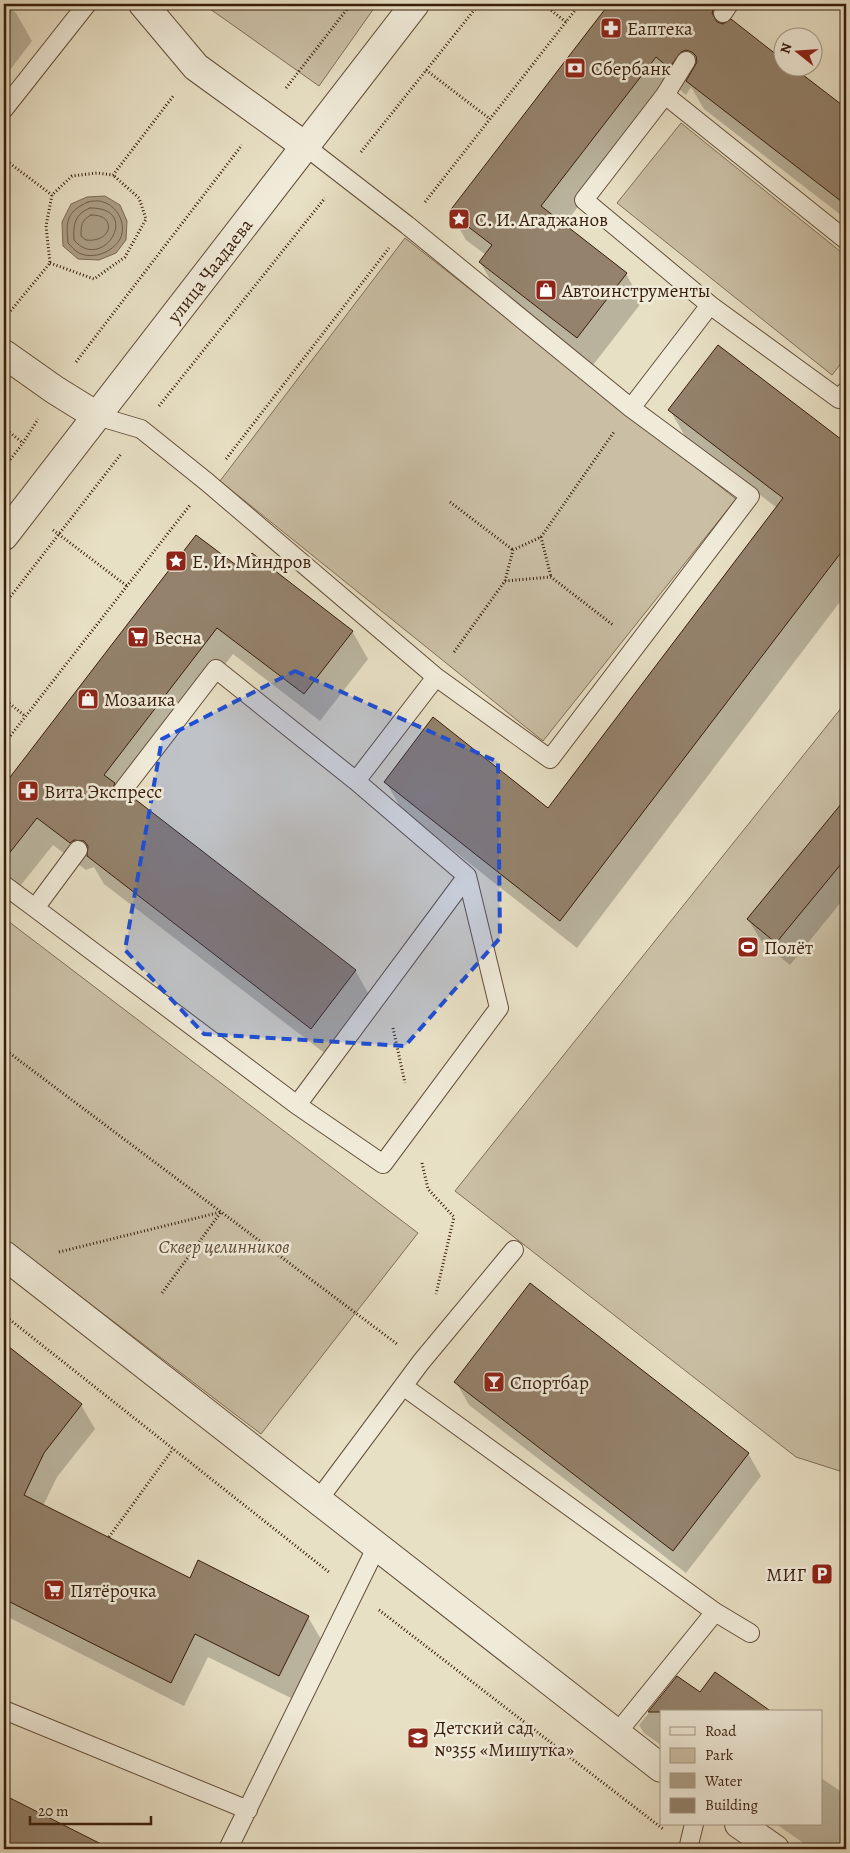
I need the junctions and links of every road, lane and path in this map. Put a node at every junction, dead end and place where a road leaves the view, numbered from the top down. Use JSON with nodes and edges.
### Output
{"nodes":[{"id":1,"x":87,"y":4,"type":"edge"},
{"id":2,"x":143,"y":4,"type":"edge"},
{"id":3,"x":351,"y":4,"type":"edge"},
{"id":4,"x":415,"y":4,"type":"edge"},
{"id":5,"x":479,"y":4,"type":"edge"},
{"id":6,"x":543,"y":4,"type":"edge"},
{"id":7,"x":580,"y":4,"type":"edge"},
{"id":8,"x":566,"y":22,"type":"junction"},
{"id":9,"x":686,"y":61,"type":"dead end"},
{"id":10,"x":196,"y":67,"type":"junction"},
{"id":11,"x":426,"y":70,"type":"junction"},
{"id":12,"x":665,"y":95,"type":"junction"},
{"id":13,"x":4,"y":109,"type":"edge"},
{"id":14,"x":265,"y":116,"type":"junction"},
{"id":15,"x":490,"y":119,"type":"junction"},
{"id":16,"x":305,"y":146,"type":"junction"},
{"id":17,"x":4,"y":159,"type":"edge"},
{"id":18,"x":113,"y":175,"type":"junction"},
{"id":19,"x":343,"y":175,"type":"junction"},
{"id":20,"x":52,"y":194,"type":"junction"},
{"id":21,"x":407,"y":225,"type":"junction"},
{"id":22,"x":846,"y":240,"type":"edge"},
{"id":23,"x":50,"y":263,"type":"junction"},
{"id":24,"x":710,"y":305,"type":"junction"},
{"id":25,"x":4,"y":319,"type":"edge"},
{"id":26,"x":4,"y":354,"type":"edge"},
{"id":27,"x":55,"y":390,"type":"junction"},
{"id":28,"x":846,"y":391,"type":"edge"},
{"id":29,"x":631,"y":408,"type":"junction"},
{"id":30,"x":97,"y":416,"type":"junction"},
{"id":31,"x":4,"y":428,"type":"edge"},
{"id":32,"x":140,"y":429,"type":"junction"},
{"id":33,"x":23,"y":443,"type":"junction"},
{"id":34,"x":4,"y":468,"type":"edge"},
{"id":35,"x":207,"y":482,"type":"junction"},
{"id":36,"x":450,"y":502,"type":"dead end"},
{"id":37,"x":26,"y":508,"type":"junction"},
{"id":38,"x":58,"y":534,"type":"junction"},
{"id":39,"x":4,"y":536,"type":"edge"},
{"id":40,"x":541,"y":537,"type":"junction"},
{"id":41,"x":513,"y":550,"type":"junction"},
{"id":42,"x":551,"y":577,"type":"junction"},
{"id":43,"x":505,"y":581,"type":"junction"},
{"id":44,"x":127,"y":586,"type":"junction"},
{"id":45,"x":4,"y":605,"type":"edge"},
{"id":46,"x":638,"y":643,"type":"junction"},
{"id":47,"x":436,"y":677,"type":"junction"},
{"id":48,"x":4,"y":699,"type":"edge"},
{"id":49,"x":25,"y":716,"type":"junction"},
{"id":50,"x":4,"y":744,"type":"edge"},
{"id":51,"x":356,"y":781,"type":"junction"},
{"id":52,"x":123,"y":790,"type":"dead end"},
{"id":53,"x":78,"y":850,"type":"dead end"},
{"id":54,"x":467,"y":876,"type":"junction"},
{"id":55,"x":4,"y":885,"type":"edge"},
{"id":56,"x":35,"y":908,"type":"junction"},
{"id":57,"x":4,"y":1049,"type":"edge"},
{"id":58,"x":297,"y":1105,"type":"junction"},
{"id":59,"x":428,"y":1189,"type":"dead end"},
{"id":60,"x":4,"y":1209,"type":"edge"},
{"id":61,"x":221,"y":1212,"type":"junction"},
{"id":62,"x":514,"y":1250,"type":"dead end"},
{"id":63,"x":9,"y":1259,"type":"edge"},
{"id":64,"x":162,"y":1293,"type":"dead end"},
{"id":65,"x":436,"y":1294,"type":"dead end"},
{"id":66,"x":4,"y":1316,"type":"edge"},
{"id":67,"x":421,"y":1362,"type":"junction"},
{"id":68,"x":403,"y":1386,"type":"junction"},
{"id":69,"x":173,"y":1449,"type":"junction"},
{"id":70,"x":319,"y":1499,"type":"junction"},
{"id":71,"x":109,"y":1537,"type":"dead end"},
{"id":72,"x":377,"y":1546,"type":"junction"},
{"id":73,"x":355,"y":1592,"type":"junction"},
{"id":74,"x":715,"y":1612,"type":"junction"},
{"id":75,"x":750,"y":1634,"type":"dead end"},
{"id":76,"x":4,"y":1710,"type":"edge"},
{"id":77,"x":617,"y":1734,"type":"junction"},
{"id":78,"x":660,"y":1767,"type":"edge"},
{"id":79,"x":248,"y":1810,"type":"junction"},
{"id":80,"x":694,"y":1826,"type":"edge"},
{"id":81,"x":742,"y":1826,"type":"edge"},
{"id":82,"x":228,"y":1849,"type":"edge"},
{"id":83,"x":688,"y":1849,"type":"edge"},
{"id":84,"x":775,"y":1849,"type":"edge"}],
"edges":[{"from":1,"to":13,"type":"lane"},
{"from":2,"to":10,"type":"street"},
{"from":3,"to":14,"type":"path"},
{"from":4,"to":16,"type":"street","name":"улица Чаадаева"},
{"from":5,"to":11,"type":"path"},
{"from":6,"to":8,"type":"path"},
{"from":7,"to":8,"type":"path"},
{"from":8,"to":15,"type":"path"},
{"from":9,"to":12,"type":"lane"},
{"from":10,"to":14,"type":"street"},
{"from":10,"to":18,"type":"path"},
{"from":11,"to":15,"type":"path"},
{"from":11,"to":19,"type":"path"},
{"from":12,"to":22,"type":"lane"},
{"from":12,"to":24,"type":"lane"},
{"from":14,"to":16,"type":"street"},
{"from":14,"to":27,"type":"path"},
{"from":15,"to":21,"type":"path"},
{"from":16,"to":19,"type":"lane"},
{"from":16,"to":30,"type":"street","name":"улица Чаадаева"},
{"from":17,"to":20,"type":"path"},
{"from":18,"to":20,"type":"path"},
{"from":18,"to":23,"type":"path"},
{"from":19,"to":21,"type":"lane"},
{"from":19,"to":32,"type":"path"},
{"from":20,"to":23,"type":"path"},
{"from":21,"to":29,"type":"lane"},
{"from":21,"to":35,"type":"path"},
{"from":23,"to":25,"type":"path"},
{"from":24,"to":28,"type":"lane"},
{"from":24,"to":29,"type":"lane"},
{"from":26,"to":27,"type":"street"},
{"from":27,"to":30,"type":"street"},
{"from":27,"to":33,"type":"path"},
{"from":29,"to":40,"type":"path"},
{"from":29,"to":46,"type":"lane"},
{"from":30,"to":32,"type":"lane"},
{"from":30,"to":37,"type":"street","name":"улица Чаадаева"},
{"from":31,"to":33,"type":"path"},
{"from":32,"to":35,"type":"lane"},
{"from":32,"to":38,"type":"path"},
{"from":33,"to":34,"type":"path"},
{"from":35,"to":44,"type":"path"},
{"from":35,"to":47,"type":"lane"},
{"from":36,"to":41,"type":"path"},
{"from":37,"to":38,"type":"path"},
{"from":37,"to":39,"type":"street","name":"улица Чаадаева"},
{"from":38,"to":44,"type":"path"},
{"from":38,"to":45,"type":"path"},
{"from":40,"to":41,"type":"path"},
{"from":40,"to":42,"type":"path"},
{"from":41,"to":43,"type":"path"},
{"from":42,"to":43,"type":"path"},
{"from":42,"to":46,"type":"path"},
{"from":43,"to":47,"type":"path"},
{"from":44,"to":49,"type":"path"},
{"from":46,"to":47,"type":"lane"},
{"from":47,"to":51,"type":"lane"},
{"from":48,"to":49,"type":"path"},
{"from":49,"to":50,"type":"path"},
{"from":51,"to":52,"type":"lane"},
{"from":51,"to":54,"type":"lane"},
{"from":53,"to":56,"type":"lane"},
{"from":54,"to":58,"type":"lane"},
{"from":54,"to":58,"type":"lane"},
{"from":55,"to":56,"type":"lane"},
{"from":56,"to":58,"type":"lane"},
{"from":57,"to":61,"type":"path"},
{"from":59,"to":65,"type":"path"},
{"from":60,"to":63,"type":"path"},
{"from":61,"to":63,"type":"path"},
{"from":61,"to":64,"type":"path"},
{"from":61,"to":67,"type":"path"},
{"from":62,"to":67,"type":"lane"},
{"from":63,"to":70,"type":"street"},
{"from":66,"to":69,"type":"path"},
{"from":67,"to":68,"type":"lane"},
{"from":68,"to":70,"type":"lane"},
{"from":68,"to":74,"type":"lane"},
{"from":69,"to":71,"type":"path"},
{"from":69,"to":73,"type":"path"},
{"from":70,"to":72,"type":"street"},
{"from":72,"to":73,"type":"lane"},
{"from":72,"to":77,"type":"street"},
{"from":73,"to":79,"type":"lane"},
{"from":73,"to":83,"type":"path"},
{"from":74,"to":75,"type":"lane"},
{"from":74,"to":77,"type":"lane"},
{"from":76,"to":79,"type":"lane"},
{"from":77,"to":78,"type":"street"},
{"from":79,"to":82,"type":"lane"},
{"from":80,"to":83,"type":"lane"},
{"from":81,"to":84,"type":"street"}]}
